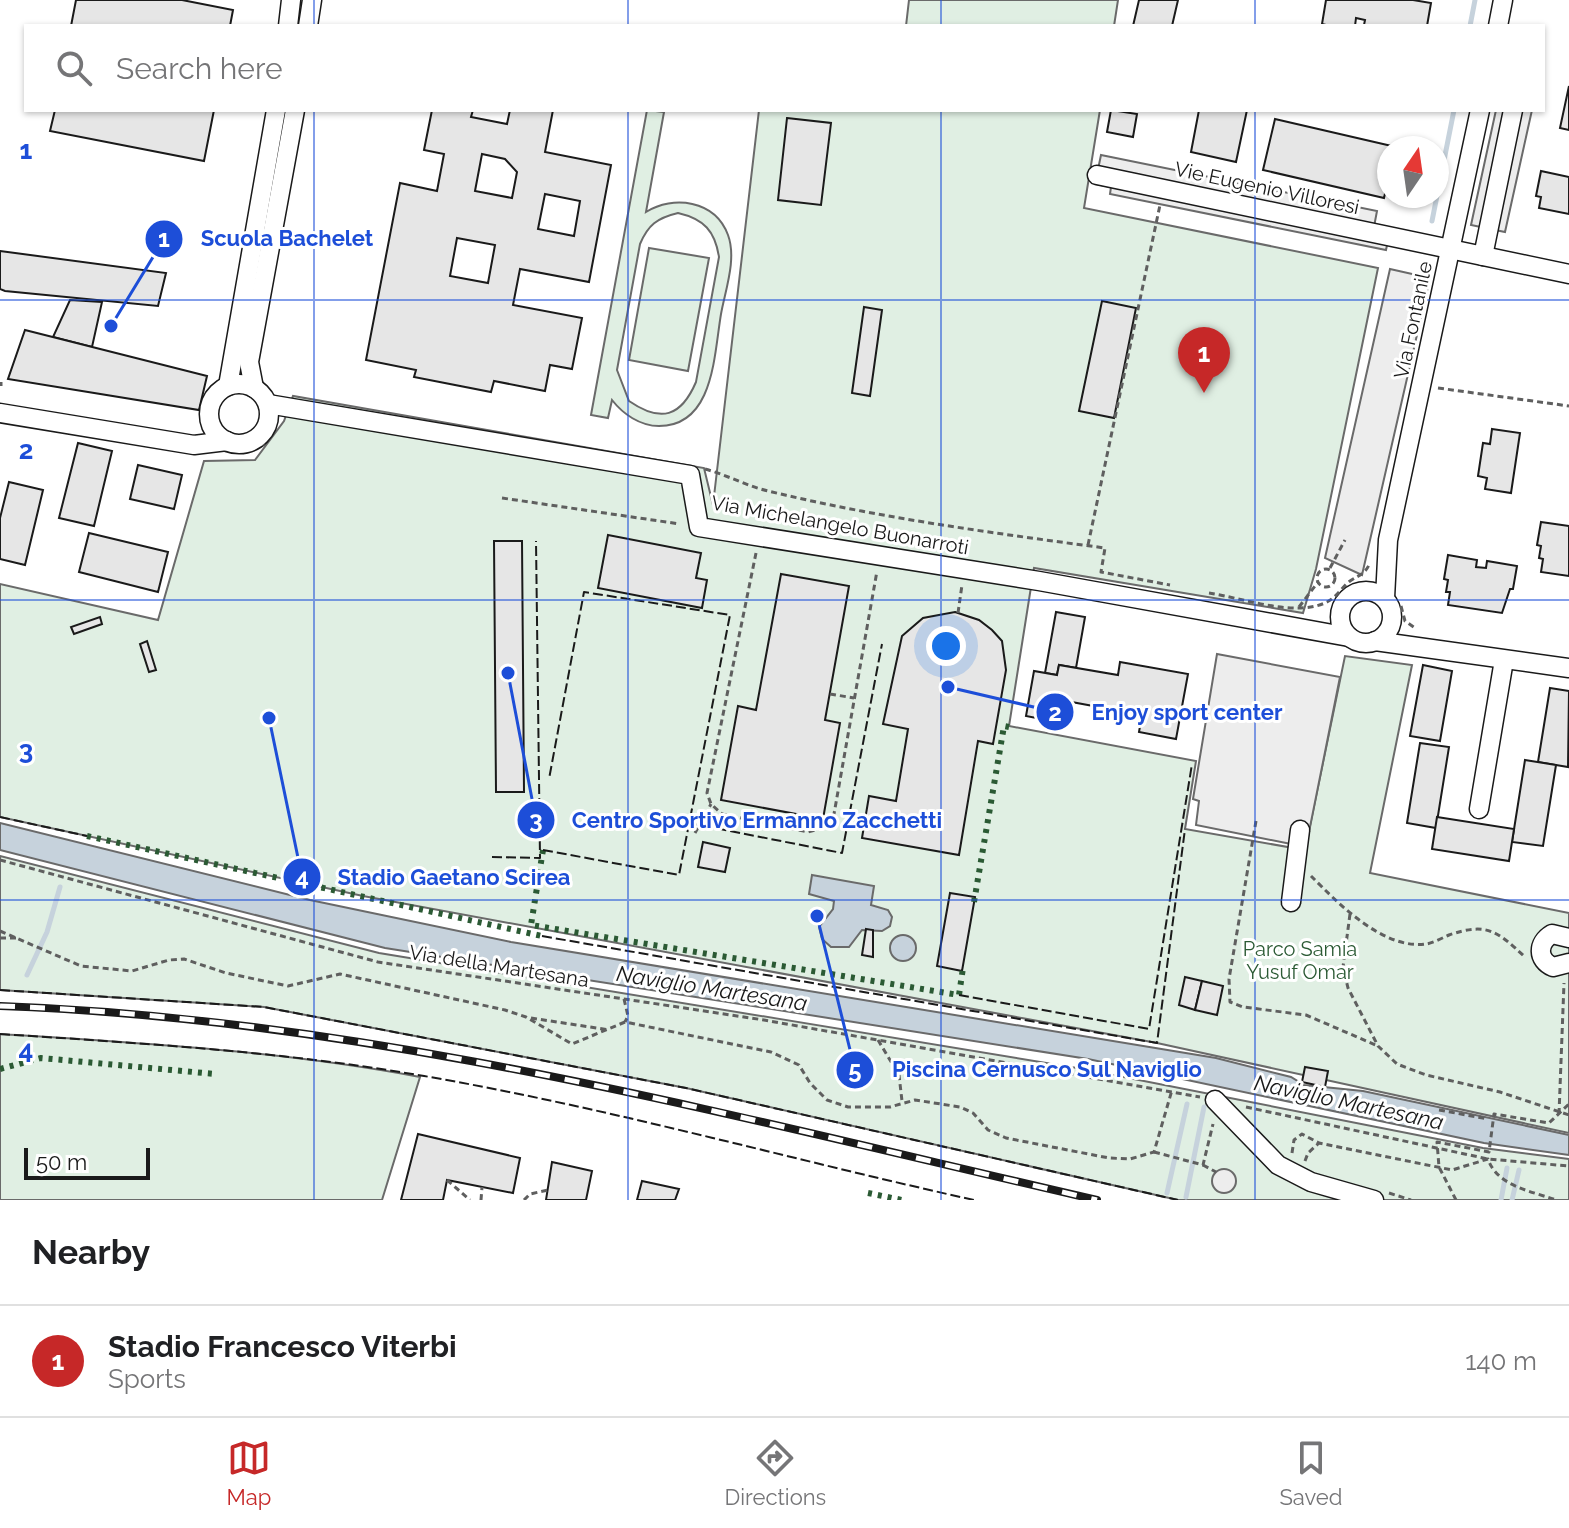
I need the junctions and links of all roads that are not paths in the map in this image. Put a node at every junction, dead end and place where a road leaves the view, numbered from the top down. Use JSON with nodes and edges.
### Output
{"nodes":[{"id":1,"x":291,"y":0,"type":"edge"},
{"id":2,"x":312,"y":0,"type":"edge"},
{"id":3,"x":1503,"y":0,"type":"edge"},
{"id":4,"x":288,"y":24,"type":"edge"},
{"id":5,"x":308,"y":24,"type":"edge"},
{"id":6,"x":1498,"y":24,"type":"edge"},
{"id":7,"x":276,"y":112,"type":"edge"},
{"id":8,"x":295,"y":112,"type":"edge"},
{"id":9,"x":1480,"y":112,"type":"edge"},
{"id":10,"x":1513,"y":112,"type":"edge"},
{"id":11,"x":1097,"y":175,"type":"dead end"},
{"id":12,"x":1451,"y":249,"type":"junction"},
{"id":13,"x":1483,"y":256,"type":"junction"},
{"id":14,"x":1569,"y":274,"type":"edge"},
{"id":15,"x":228,"y":386,"type":"junction"},
{"id":16,"x":254,"y":388,"type":"junction"},
{"id":17,"x":268,"y":404,"type":"junction"},
{"id":18,"x":0,"y":413,"type":"edge"},
{"id":19,"x":211,"y":424,"type":"junction"},
{"id":20,"x":227,"y":441,"type":"junction"},
{"id":21,"x":178,"y":443,"type":"junction"},
{"id":22,"x":1388,"y":540,"type":"junction"},
{"id":23,"x":1363,"y":591,"type":"junction"},
{"id":24,"x":1385,"y":598,"type":"junction"},
{"id":25,"x":1340,"y":612,"type":"junction"},
{"id":26,"x":1391,"y":626,"type":"junction"},
{"id":27,"x":1301,"y":627,"type":"junction"},
{"id":28,"x":1349,"y":637,"type":"junction"},
{"id":29,"x":1375,"y":641,"type":"junction"},
{"id":30,"x":1426,"y":649,"type":"junction"},
{"id":31,"x":1504,"y":660,"type":"junction"},
{"id":32,"x":1569,"y":668,"type":"edge"},
{"id":33,"x":1479,"y":809,"type":"dead end"},
{"id":34,"x":1300,"y":830,"type":"dead end"},
{"id":35,"x":1291,"y":902,"type":"dead end"},
{"id":36,"x":1567,"y":931,"type":"edge"},
{"id":37,"x":1569,"y":963,"type":"edge"},
{"id":38,"x":1218,"y":1103,"type":"road end"},
{"id":39,"x":1378,"y":1195,"type":"edge"}],
"edges":[{"from":1,"to":4,"type":"street"},
{"from":2,"to":5,"type":"street"},
{"from":3,"to":6,"type":"street"},
{"from":7,"to":15,"type":"street"},
{"from":8,"to":16,"type":"street"},
{"from":9,"to":12,"type":"street","name":"Via Fontanile"},
{"from":10,"to":13,"type":"street"},
{"from":11,"to":12,"type":"street","name":"Vie Eugenio Villoresi"},
{"from":12,"to":13,"type":"street","name":"Vie Eugenio Villoresi"},
{"from":12,"to":22,"type":"street","name":"Via Fontanile"},
{"from":13,"to":14,"type":"street","name":"Vie Eugenio Villoresi"},
{"from":15,"to":16,"type":"street"},
{"from":15,"to":19,"type":"street"},
{"from":16,"to":17,"type":"street"},
{"from":17,"to":20,"type":"street"},
{"from":17,"to":27,"type":"street","name":"Via Michelangelo Buonarroti"},
{"from":18,"to":21,"type":"street"},
{"from":19,"to":20,"type":"street"},
{"from":19,"to":21,"type":"street"},
{"from":20,"to":21,"type":"street"},
{"from":22,"to":23,"type":"street","name":"Via Fontanile"},
{"from":22,"to":24,"type":"street","name":"Via Fontanile"},
{"from":23,"to":24,"type":"street"},
{"from":23,"to":25,"type":"street"},
{"from":24,"to":26,"type":"street"},
{"from":25,"to":27,"type":"street"},
{"from":25,"to":28,"type":"street"},
{"from":26,"to":29,"type":"street"},
{"from":26,"to":30,"type":"street"},
{"from":27,"to":28,"type":"street","name":"Via Michelangelo Buonarroti"},
{"from":28,"to":29,"type":"street"},
{"from":29,"to":30,"type":"street"},
{"from":30,"to":31,"type":"street"},
{"from":31,"to":32,"type":"street"},
{"from":31,"to":33,"type":"street"},
{"from":34,"to":35,"type":"street"},
{"from":36,"to":37,"type":"street"},
{"from":38,"to":39,"type":"street"}]}
